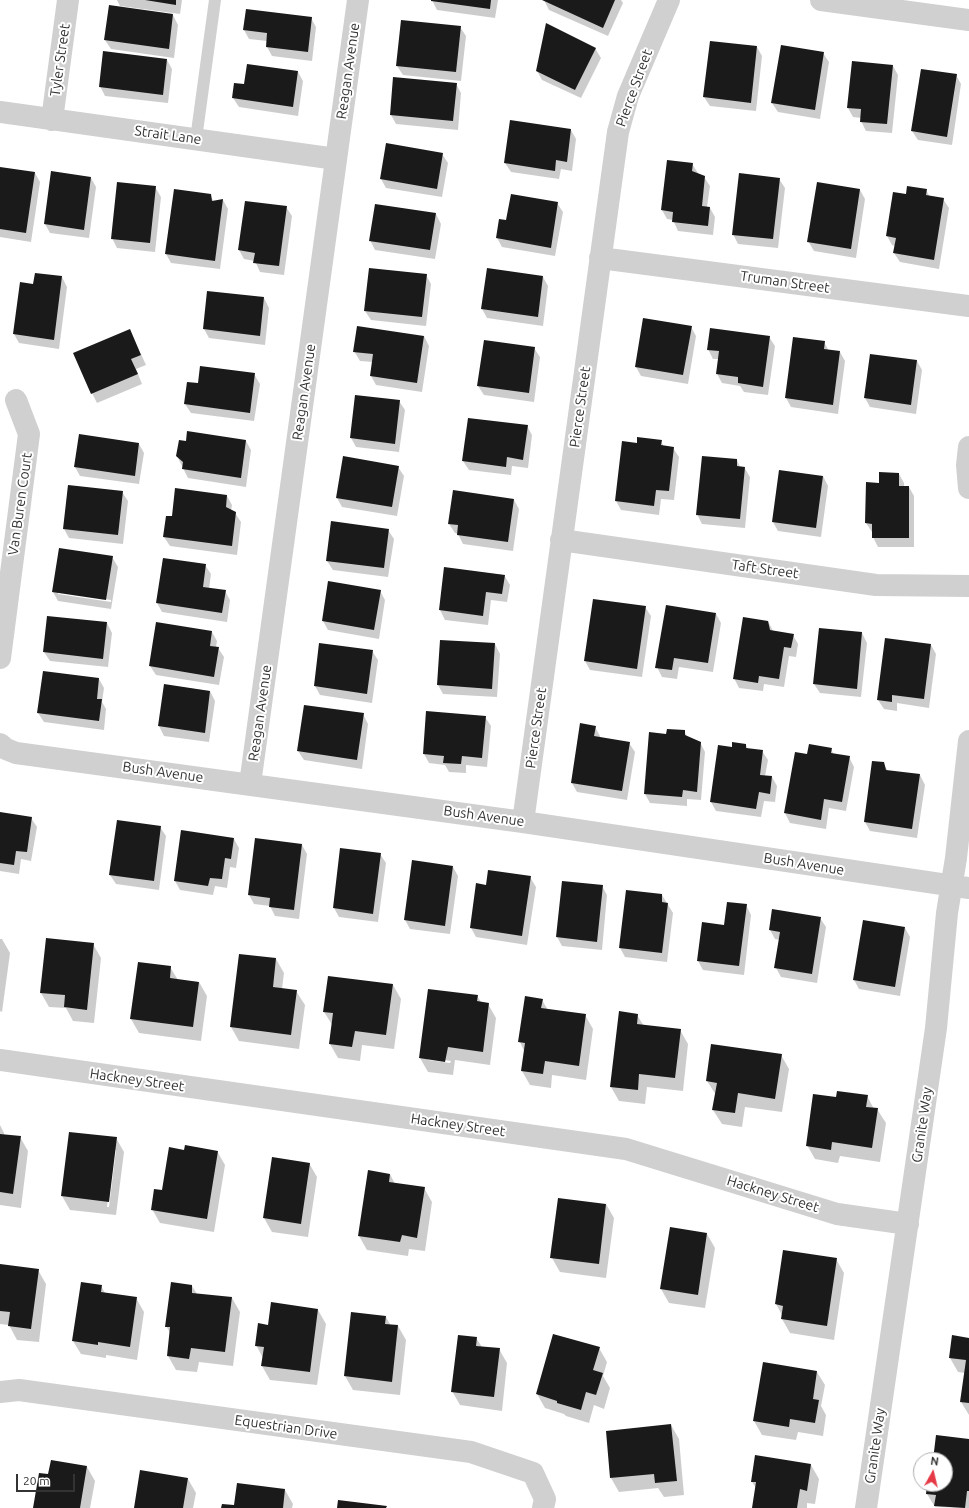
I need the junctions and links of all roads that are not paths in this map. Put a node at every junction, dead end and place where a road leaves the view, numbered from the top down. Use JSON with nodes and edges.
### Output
{"nodes":[{"id":1,"x":68,"y":0,"type":"edge"},
{"id":2,"x":215,"y":0,"type":"edge"},
{"id":3,"x":358,"y":0,"type":"edge"},
{"id":4,"x":669,"y":0,"type":"edge"},
{"id":5,"x":821,"y":0,"type":"edge"},
{"id":6,"x":969,"y":20,"type":"edge"},
{"id":7,"x":0,"y":112,"type":"edge"},
{"id":8,"x":52,"y":120,"type":"junction"},
{"id":9,"x":196,"y":139,"type":"junction"},
{"id":10,"x":336,"y":159,"type":"junction"},
{"id":11,"x":600,"y":258,"type":"junction"},
{"id":12,"x":969,"y":306,"type":"edge"},
{"id":13,"x":16,"y":400,"type":"dead end"},
{"id":14,"x":969,"y":447,"type":"edge"},
{"id":15,"x":969,"y":488,"type":"edge"},
{"id":16,"x":561,"y":540,"type":"junction"},
{"id":17,"x":969,"y":586,"type":"edge"},
{"id":18,"x":0,"y":658,"type":"edge"},
{"id":19,"x":969,"y":741,"type":"edge"},
{"id":20,"x":0,"y":744,"type":"edge"},
{"id":21,"x":250,"y":784,"type":"junction"},
{"id":22,"x":523,"y":822,"type":"junction"},
{"id":23,"x":960,"y":886,"type":"edge"},
{"id":24,"x":0,"y":1060,"type":"edge"},
{"id":25,"x":908,"y":1224,"type":"junction"},
{"id":26,"x":0,"y":1392,"type":"edge"},
{"id":27,"x":543,"y":1508,"type":"edge"},
{"id":28,"x":866,"y":1508,"type":"edge"}],
"edges":[{"from":1,"to":8,"type":"street","name":"Tyler Street"},
{"from":2,"to":9,"type":"lane"},
{"from":3,"to":10,"type":"street","name":"Reagan Avenue"},
{"from":4,"to":11,"type":"street","name":"Pierce Street"},
{"from":5,"to":6,"type":"street"},
{"from":7,"to":8,"type":"street","name":"Strait Lane"},
{"from":8,"to":9,"type":"street","name":"Strait Lane"},
{"from":9,"to":10,"type":"street","name":"Strait Lane"},
{"from":10,"to":21,"type":"street","name":"Reagan Avenue"},
{"from":11,"to":12,"type":"street","name":"Truman Street"},
{"from":11,"to":16,"type":"street","name":"Pierce Street"},
{"from":13,"to":18,"type":"street","name":"Van Buren Court"},
{"from":14,"to":15,"type":"street"},
{"from":16,"to":17,"type":"street","name":"Taft Street"},
{"from":16,"to":22,"type":"street","name":"Pierce Street"},
{"from":19,"to":23,"type":"street","name":"Granite Way"},
{"from":20,"to":21,"type":"street","name":"Bush Avenue"},
{"from":21,"to":22,"type":"street","name":"Bush Avenue"},
{"from":22,"to":23,"type":"street","name":"Bush Avenue"},
{"from":23,"to":25,"type":"street","name":"Granite Way"},
{"from":24,"to":25,"type":"street","name":"Hackney Street"},
{"from":25,"to":28,"type":"street","name":"Granite Way"},
{"from":26,"to":27,"type":"street","name":"Equestrian Drive"}]}
